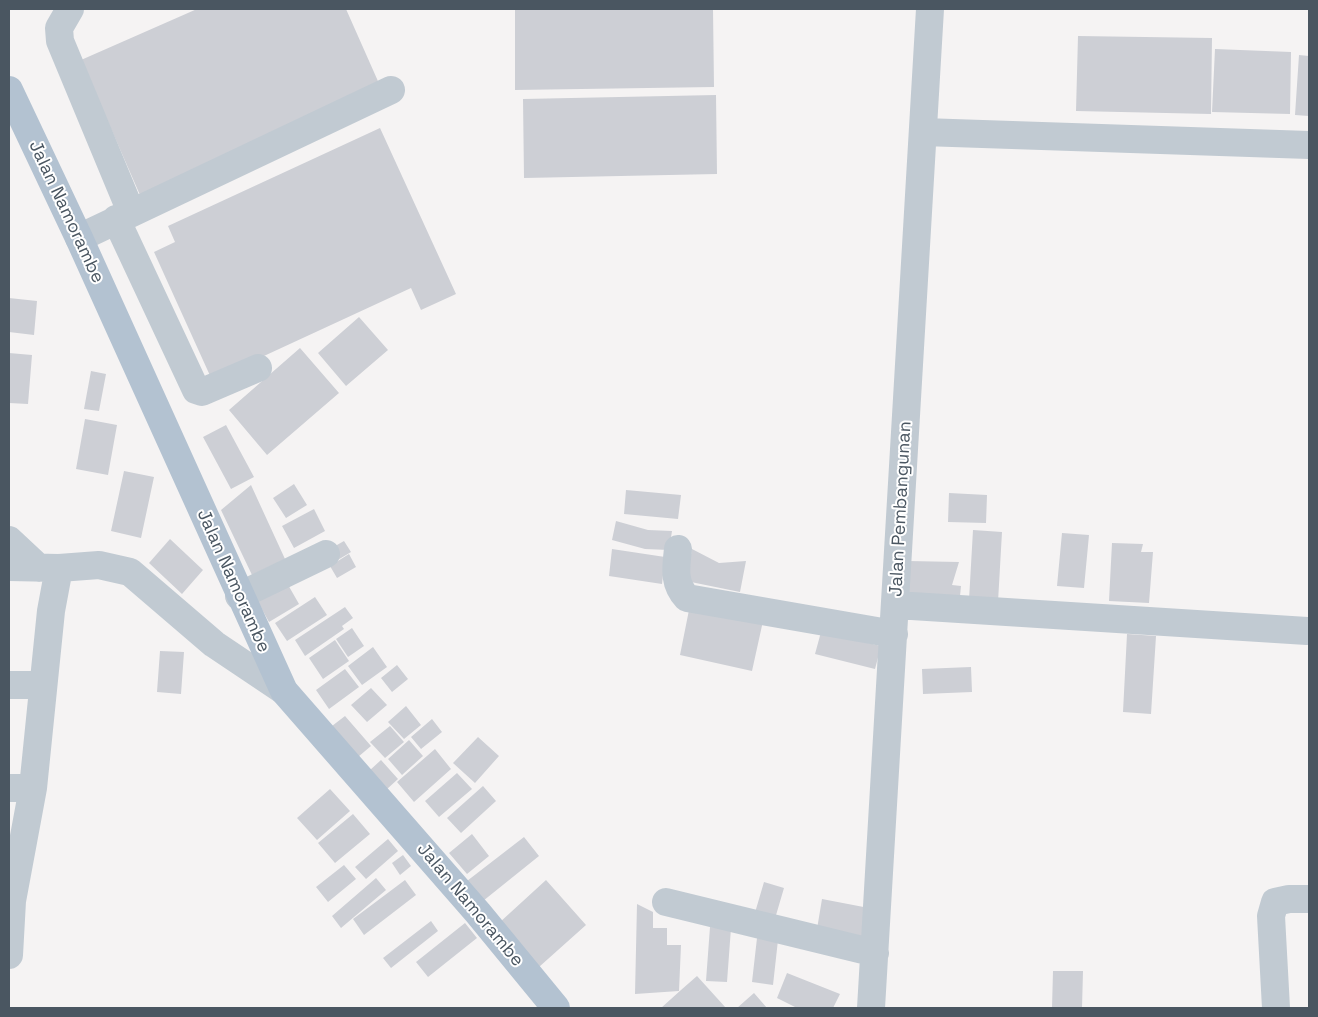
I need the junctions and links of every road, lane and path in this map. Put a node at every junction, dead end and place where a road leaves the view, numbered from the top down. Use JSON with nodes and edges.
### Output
{"nodes":[{"id":1,"x":70,"y":9,"type":"edge"},
{"id":2,"x":930,"y":9,"type":"edge"},
{"id":3,"x":9,"y":90,"type":"edge"},
{"id":4,"x":391,"y":90,"type":"dead end"},
{"id":5,"x":923,"y":132,"type":"junction"},
{"id":6,"x":1309,"y":145,"type":"edge"},
{"id":7,"x":123,"y":215,"type":"junction"},
{"id":8,"x":79,"y":238,"type":"junction"},
{"id":9,"x":258,"y":368,"type":"dead end"},
{"id":10,"x":9,"y":540,"type":"edge"},
{"id":11,"x":678,"y":549,"type":"dead end"},
{"id":12,"x":326,"y":554,"type":"dead end"},
{"id":13,"x":9,"y":567,"type":"edge"},
{"id":14,"x":49,"y":568,"type":"junction"},
{"id":15,"x":239,"y":596,"type":"junction"},
{"id":16,"x":896,"y":605,"type":"junction"},
{"id":17,"x":1306,"y":631,"type":"dead end"},
{"id":18,"x":894,"y":634,"type":"junction"},
{"id":19,"x":9,"y":685,"type":"edge"},
{"id":20,"x":43,"y":685,"type":"junction"},
{"id":21,"x":284,"y":691,"type":"junction"},
{"id":22,"x":21,"y":788,"type":"edge"},
{"id":23,"x":1309,"y":899,"type":"edge"},
{"id":24,"x":11,"y":901,"type":"edge"},
{"id":25,"x":666,"y":902,"type":"dead end"},
{"id":26,"x":875,"y":953,"type":"junction"},
{"id":27,"x":9,"y":955,"type":"edge"},
{"id":28,"x":556,"y":1008,"type":"edge"},
{"id":29,"x":871,"y":1008,"type":"edge"},
{"id":30,"x":1276,"y":1008,"type":"edge"}],
"edges":[{"from":1,"to":7,"type":"street"},
{"from":2,"to":5,"type":"street","name":"Jalan Pembangunan"},
{"from":3,"to":8,"type":"main road","name":"Jalan Namorambe"},
{"from":4,"to":7,"type":"street"},
{"from":5,"to":6,"type":"street"},
{"from":5,"to":16,"type":"street","name":"Jalan Pembangunan"},
{"from":7,"to":8,"type":"street"},
{"from":7,"to":9,"type":"street"},
{"from":8,"to":15,"type":"main road","name":"Jalan Namorambe"},
{"from":10,"to":14,"type":"street"},
{"from":11,"to":18,"type":"street"},
{"from":12,"to":15,"type":"street"},
{"from":13,"to":14,"type":"street"},
{"from":14,"to":20,"type":"street"},
{"from":14,"to":21,"type":"street"},
{"from":15,"to":21,"type":"main road","name":"Jalan Namorambe"},
{"from":16,"to":17,"type":"street"},
{"from":16,"to":18,"type":"street","name":"Jalan Pembangunan"},
{"from":18,"to":26,"type":"street","name":"Jalan Pembangunan"},
{"from":19,"to":20,"type":"street"},
{"from":20,"to":22,"type":"street"},
{"from":21,"to":28,"type":"main road","name":"Jalan Namorambe"},
{"from":22,"to":24,"type":"street"},
{"from":23,"to":30,"type":"street"},
{"from":24,"to":27,"type":"street"},
{"from":25,"to":26,"type":"street"},
{"from":26,"to":29,"type":"street","name":"Jalan Pembangunan"}]}
